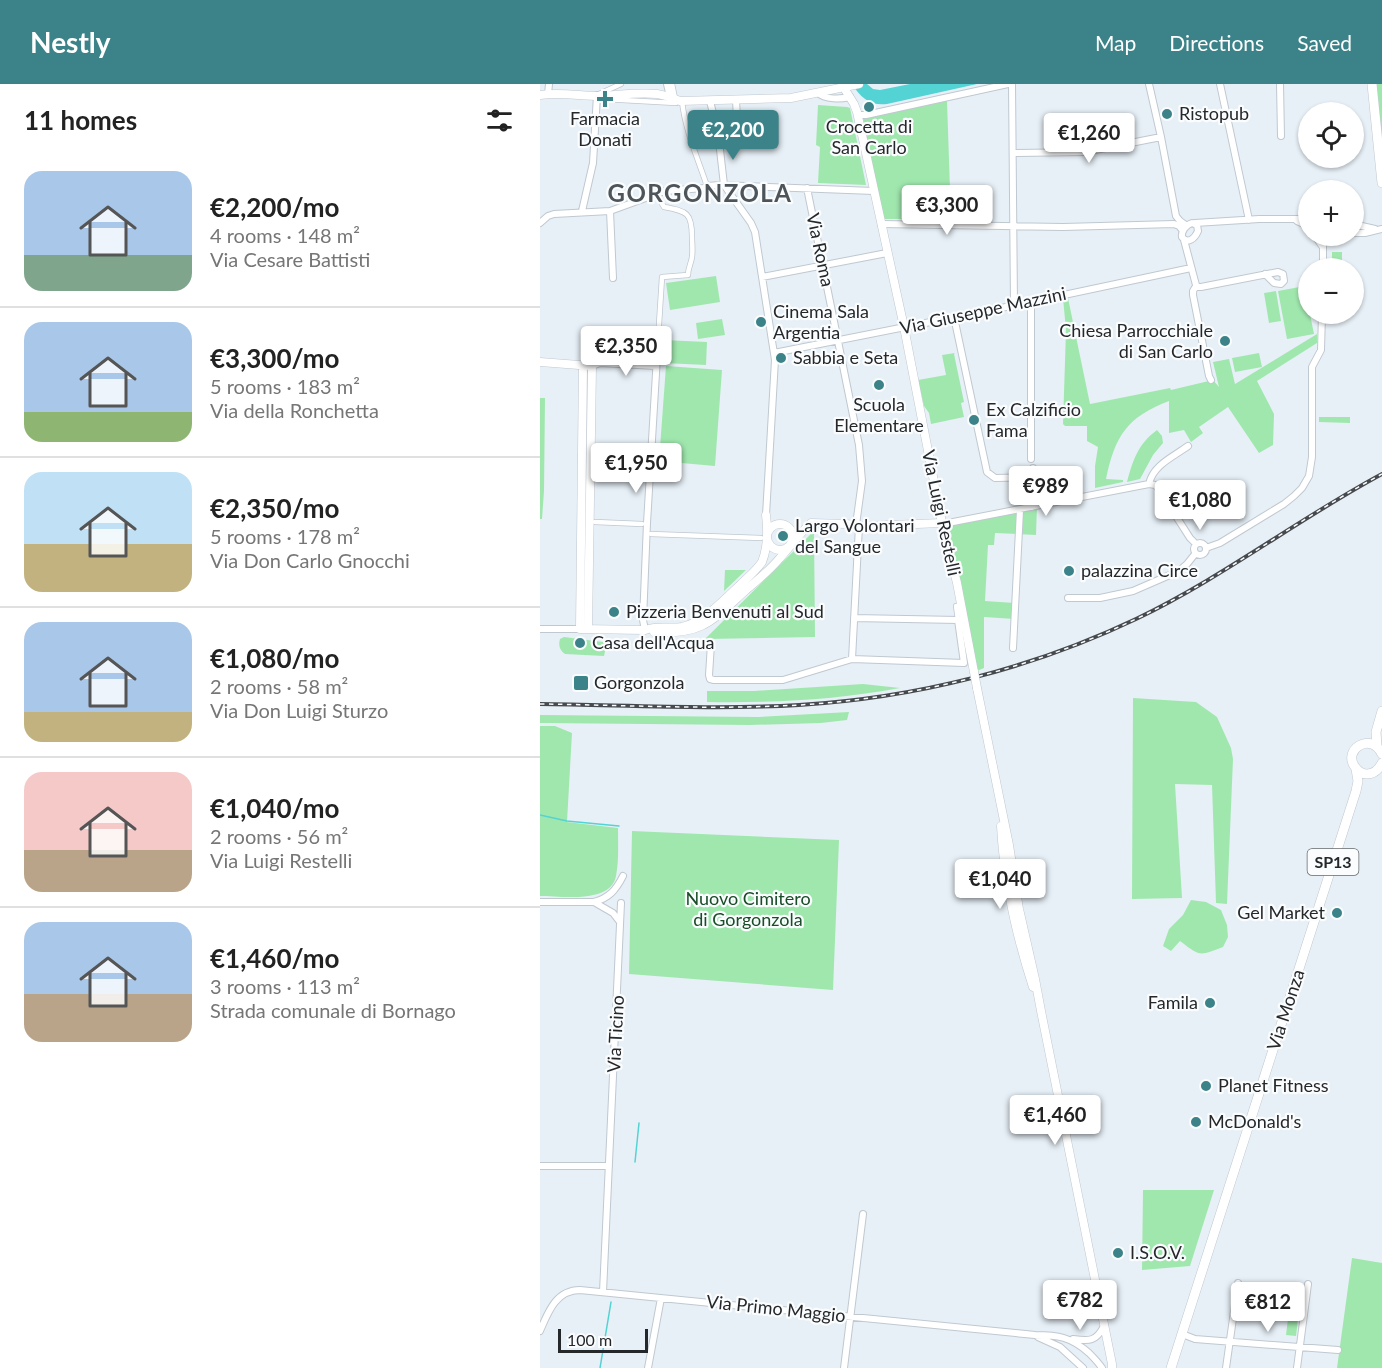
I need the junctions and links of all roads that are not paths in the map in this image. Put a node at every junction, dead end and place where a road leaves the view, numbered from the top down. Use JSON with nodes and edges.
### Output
{"nodes":[{"id":1,"x":549,"y":84,"type":"edge"},
{"id":2,"x":621,"y":84,"type":"edge"},
{"id":3,"x":667,"y":84,"type":"edge"},
{"id":4,"x":672,"y":84,"type":"edge"},
{"id":5,"x":1010,"y":84,"type":"edge"},
{"id":6,"x":1149,"y":84,"type":"edge"},
{"id":7,"x":1220,"y":84,"type":"edge"},
{"id":8,"x":1280,"y":84,"type":"edge"},
{"id":9,"x":1372,"y":84,"type":"edge"},
{"id":10,"x":851,"y":86,"type":"edge"},
{"id":11,"x":818,"y":93,"type":"junction"},
{"id":12,"x":544,"y":95,"type":"edge"},
{"id":13,"x":594,"y":96,"type":"junction"},
{"id":14,"x":850,"y":97,"type":"junction"},
{"id":15,"x":676,"y":99,"type":"junction"},
{"id":16,"x":736,"y":100,"type":"junction"},
{"id":17,"x":711,"y":101,"type":"junction"},
{"id":18,"x":858,"y":115,"type":"junction"},
{"id":19,"x":1281,"y":136,"type":"dead end"},
{"id":20,"x":738,"y":137,"type":"dead end"},
{"id":21,"x":1161,"y":137,"type":"junction"},
{"id":22,"x":1013,"y":153,"type":"junction"},
{"id":23,"x":1382,"y":183,"type":"edge"},
{"id":24,"x":724,"y":185,"type":"junction"},
{"id":25,"x":707,"y":186,"type":"junction"},
{"id":26,"x":807,"y":188,"type":"junction"},
{"id":27,"x":874,"y":191,"type":"junction"},
{"id":28,"x":660,"y":197,"type":"junction"},
{"id":29,"x":610,"y":211,"type":"junction"},
{"id":30,"x":582,"y":212,"type":"junction"},
{"id":31,"x":1249,"y":220,"type":"junction"},
{"id":32,"x":1298,"y":221,"type":"edge"},
{"id":33,"x":1195,"y":223,"type":"junction"},
{"id":34,"x":1211,"y":223,"type":"junction"},
{"id":35,"x":540,"y":224,"type":"edge"},
{"id":36,"x":881,"y":224,"type":"junction"},
{"id":37,"x":1013,"y":226,"type":"junction"},
{"id":38,"x":1364,"y":226,"type":"edge"},
{"id":39,"x":1185,"y":228,"type":"junction"},
{"id":40,"x":1380,"y":230,"type":"edge"},
{"id":41,"x":1198,"y":231,"type":"junction"},
{"id":42,"x":1364,"y":233,"type":"edge"},
{"id":43,"x":1194,"y":238,"type":"junction"},
{"id":44,"x":1184,"y":240,"type":"junction"},
{"id":45,"x":1323,"y":247,"type":"edge"},
{"id":46,"x":887,"y":253,"type":"junction"},
{"id":47,"x":1189,"y":256,"type":"junction"},
{"id":48,"x":1323,"y":258,"type":"edge"},
{"id":49,"x":823,"y":264,"type":"junction"},
{"id":50,"x":1191,"y":267,"type":"junction"},
{"id":51,"x":1265,"y":274,"type":"dead end"},
{"id":52,"x":762,"y":277,"type":"junction"},
{"id":53,"x":613,"y":278,"type":"dead end"},
{"id":54,"x":1196,"y":286,"type":"junction"},
{"id":55,"x":1031,"y":302,"type":"junction"},
{"id":56,"x":1014,"y":305,"type":"junction"},
{"id":57,"x":954,"y":318,"type":"junction"},
{"id":58,"x":1322,"y":324,"type":"edge"},
{"id":59,"x":904,"y":327,"type":"junction"},
{"id":60,"x":658,"y":340,"type":"joint"},
{"id":61,"x":838,"y":340,"type":"junction"},
{"id":62,"x":774,"y":353,"type":"junction"},
{"id":63,"x":540,"y":362,"type":"edge"},
{"id":64,"x":588,"y":366,"type":"junction"},
{"id":65,"x":656,"y":366,"type":"junction"},
{"id":66,"x":1211,"y":380,"type":"dead end"},
{"id":67,"x":1188,"y":446,"type":"dead end"},
{"id":68,"x":1031,"y":459,"type":"dead end"},
{"id":69,"x":1033,"y":468,"type":"dead end"},
{"id":70,"x":1033,"y":477,"type":"junction"},
{"id":71,"x":1149,"y":484,"type":"junction"},
{"id":72,"x":1032,"y":507,"type":"junction"},
{"id":73,"x":1020,"y":510,"type":"junction"},
{"id":74,"x":766,"y":515,"type":"joint"},
{"id":75,"x":595,"y":522,"type":"dead end"},
{"id":76,"x":942,"y":523,"type":"junction"},
{"id":77,"x":642,"y":524,"type":"dead end"},
{"id":78,"x":858,"y":525,"type":"junction"},
{"id":79,"x":651,"y":534,"type":"dead end"},
{"id":80,"x":764,"y":536,"type":"junction"},
{"id":81,"x":791,"y":544,"type":"junction"},
{"id":82,"x":1196,"y":544,"type":"junction"},
{"id":83,"x":1206,"y":548,"type":"junction"},
{"id":84,"x":1195,"y":554,"type":"junction"},
{"id":85,"x":1068,"y":598,"type":"dead end"},
{"id":86,"x":956,"y":606,"type":"dead end"},
{"id":87,"x":854,"y":618,"type":"junction"},
{"id":88,"x":958,"y":620,"type":"junction"},
{"id":89,"x":540,"y":629,"type":"edge"},
{"id":90,"x":584,"y":629,"type":"junction"},
{"id":91,"x":645,"y":630,"type":"junction"},
{"id":92,"x":711,"y":644,"type":"dead end"},
{"id":93,"x":1013,"y":648,"type":"dead end"},
{"id":94,"x":852,"y":659,"type":"junction"},
{"id":95,"x":1382,"y":711,"type":"edge"},
{"id":96,"x":1378,"y":724,"type":"junction"},
{"id":97,"x":1364,"y":743,"type":"junction"},
{"id":98,"x":1380,"y":751,"type":"edge"},
{"id":99,"x":1382,"y":764,"type":"edge"},
{"id":100,"x":1356,"y":769,"type":"junction"},
{"id":101,"x":1369,"y":774,"type":"junction"},
{"id":102,"x":1356,"y":791,"type":"junction"},
{"id":103,"x":623,"y":876,"type":"dead end"},
{"id":104,"x":605,"y":898,"type":"junction"},
{"id":105,"x":540,"y":902,"type":"edge"},
{"id":106,"x":594,"y":902,"type":"junction"},
{"id":107,"x":621,"y":903,"type":"junction"},
{"id":108,"x":607,"y":909,"type":"junction"},
{"id":109,"x":621,"y":923,"type":"junction"},
{"id":110,"x":540,"y":1166,"type":"edge"},
{"id":111,"x":609,"y":1166,"type":"junction"},
{"id":112,"x":863,"y":1214,"type":"dead end"},
{"id":113,"x":1238,"y":1283,"type":"dead end"},
{"id":114,"x":1308,"y":1284,"type":"dead end"},
{"id":115,"x":603,"y":1292,"type":"junction"},
{"id":116,"x":661,"y":1298,"type":"junction"},
{"id":117,"x":850,"y":1316,"type":"junction"},
{"id":118,"x":1104,"y":1326,"type":"junction"},
{"id":119,"x":540,"y":1331,"type":"edge"},
{"id":120,"x":1182,"y":1334,"type":"junction"},
{"id":121,"x":1035,"y":1335,"type":"junction"},
{"id":122,"x":1070,"y":1339,"type":"junction"},
{"id":123,"x":1230,"y":1342,"type":"junction"},
{"id":124,"x":1299,"y":1347,"type":"junction"},
{"id":125,"x":1338,"y":1350,"type":"dead end"},
{"id":126,"x":1109,"y":1355,"type":"junction"},
{"id":127,"x":1081,"y":1366,"type":"edge"},
{"id":128,"x":648,"y":1368,"type":"edge"},
{"id":129,"x":843,"y":1368,"type":"edge"},
{"id":130,"x":1088,"y":1368,"type":"edge"},
{"id":131,"x":1102,"y":1368,"type":"edge"},
{"id":132,"x":1107,"y":1368,"type":"edge"},
{"id":133,"x":1112,"y":1368,"type":"edge"},
{"id":134,"x":1171,"y":1368,"type":"edge"},
{"id":135,"x":1226,"y":1368,"type":"edge"},
{"id":136,"x":1297,"y":1368,"type":"edge"}],
"edges":[{"from":1,"to":12,"type":"street"},
{"from":2,"to":13,"type":"street"},
{"from":3,"to":15,"type":"street"},
{"from":4,"to":15,"type":"street"},
{"from":5,"to":18,"type":"street"},
{"from":5,"to":22,"type":"street"},
{"from":6,"to":21,"type":"street"},
{"from":7,"to":31,"type":"street"},
{"from":8,"to":19,"type":"street"},
{"from":9,"to":23,"type":"main road"},
{"from":10,"to":11,"type":"street"},
{"from":10,"to":14,"type":"street","name":"Via Luigi Restelli"},
{"from":11,"to":14,"type":"street"},
{"from":11,"to":16,"type":"street"},
{"from":12,"to":13,"type":"street"},
{"from":13,"to":15,"type":"street"},
{"from":13,"to":30,"type":"street"},
{"from":14,"to":18,"type":"street","name":"Via Luigi Restelli"},
{"from":15,"to":17,"type":"street"},
{"from":15,"to":25,"type":"street"},
{"from":16,"to":17,"type":"street"},
{"from":16,"to":20,"type":"street"},
{"from":17,"to":24,"type":"street"},
{"from":18,"to":27,"type":"street","name":"Via Luigi Restelli"},
{"from":21,"to":22,"type":"street"},
{"from":21,"to":39,"type":"street"},
{"from":22,"to":37,"type":"street"},
{"from":24,"to":25,"type":"street"},
{"from":24,"to":26,"type":"street"},
{"from":24,"to":52,"type":"street"},
{"from":25,"to":28,"type":"street"},
{"from":26,"to":27,"type":"street"},
{"from":26,"to":49,"type":"street","name":"Via Roma"},
{"from":27,"to":36,"type":"street","name":"Via Luigi Restelli"},
{"from":28,"to":29,"type":"street"},
{"from":28,"to":60,"type":"street"},
{"from":29,"to":30,"type":"street"},
{"from":29,"to":53,"type":"street"},
{"from":30,"to":35,"type":"street"},
{"from":31,"to":32,"type":"street"},
{"from":31,"to":34,"type":"street"},
{"from":33,"to":34,"type":"street"},
{"from":33,"to":39,"type":"street"},
{"from":33,"to":41,"type":"street"},
{"from":34,"to":41,"type":"street"},
{"from":36,"to":37,"type":"street"},
{"from":36,"to":46,"type":"street","name":"Via Luigi Restelli"},
{"from":37,"to":39,"type":"street"},
{"from":37,"to":56,"type":"street"},
{"from":38,"to":40,"type":"street"},
{"from":39,"to":44,"type":"street"},
{"from":40,"to":42,"type":"street"},
{"from":41,"to":43,"type":"street"},
{"from":43,"to":44,"type":"street"},
{"from":43,"to":47,"type":"street"},
{"from":44,"to":47,"type":"street"},
{"from":45,"to":48,"type":"street"},
{"from":46,"to":49,"type":"street"},
{"from":46,"to":59,"type":"street","name":"Via Luigi Restelli"},
{"from":47,"to":50,"type":"street"},
{"from":49,"to":52,"type":"street"},
{"from":49,"to":61,"type":"street","name":"Via Roma"},
{"from":50,"to":54,"type":"street"},
{"from":50,"to":55,"type":"street","name":"Via Giuseppe Mazzini"},
{"from":51,"to":54,"type":"street"},
{"from":52,"to":62,"type":"street"},
{"from":54,"to":66,"type":"street"},
{"from":55,"to":56,"type":"street","name":"Via Giuseppe Mazzini"},
{"from":55,"to":68,"type":"street"},
{"from":56,"to":57,"type":"street","name":"Via Giuseppe Mazzini"},
{"from":57,"to":59,"type":"street","name":"Via Giuseppe Mazzini"},
{"from":57,"to":70,"type":"street"},
{"from":58,"to":83,"type":"street"},
{"from":59,"to":61,"type":"street","name":"Via Giuseppe Mazzini"},
{"from":59,"to":76,"type":"street","name":"Via Luigi Restelli"},
{"from":60,"to":65,"type":"street"},
{"from":61,"to":62,"type":"street","name":"Via Giuseppe Mazzini"},
{"from":61,"to":78,"type":"street","name":"Via Roma"},
{"from":62,"to":74,"type":"street"},
{"from":63,"to":64,"type":"street"},
{"from":64,"to":65,"type":"street"},
{"from":64,"to":90,"type":"street"},
{"from":65,"to":91,"type":"street"},
{"from":67,"to":71,"type":"street"},
{"from":69,"to":70,"type":"street"},
{"from":70,"to":72,"type":"street"},
{"from":71,"to":72,"type":"street"},
{"from":71,"to":82,"type":"street"},
{"from":72,"to":73,"type":"street"},
{"from":73,"to":76,"type":"street"},
{"from":73,"to":93,"type":"street"},
{"from":74,"to":80,"type":"street"},
{"from":75,"to":77,"type":"street"},
{"from":76,"to":78,"type":"street"},
{"from":76,"to":118,"type":"street","name":"Via Luigi Restelli","bridge":true},
{"from":78,"to":81,"type":"street"},
{"from":78,"to":87,"type":"street","name":"Via Roma"},
{"from":79,"to":80,"type":"street"},
{"from":80,"to":81,"type":"street"},
{"from":80,"to":81,"type":"street"},
{"from":80,"to":91,"type":"street"},
{"from":81,"to":91,"type":"street"},
{"from":82,"to":83,"type":"street"},
{"from":82,"to":84,"type":"street"},
{"from":83,"to":84,"type":"street"},
{"from":84,"to":85,"type":"street"},
{"from":86,"to":88,"type":"street"},
{"from":87,"to":88,"type":"street"},
{"from":87,"to":94,"type":"street","name":"Via Roma"},
{"from":88,"to":94,"type":"street"},
{"from":89,"to":90,"type":"street"},
{"from":90,"to":91,"type":"street"},
{"from":92,"to":94,"type":"street"},
{"from":95,"to":96,"type":"main road","name":"Via Monza","number":"SP13"},
{"from":96,"to":97,"type":"main road","name":"Via Monza","number":"SP13"},
{"from":96,"to":98,"type":"main road","name":"Via Monza","number":"SP13"},
{"from":97,"to":98,"type":"main road","name":"Via Monza","number":"SP13"},
{"from":97,"to":100,"type":"main road","name":"Via Monza","number":"SP13"},
{"from":99,"to":101,"type":"main road","name":"Via Monza","number":"SP13"},
{"from":100,"to":101,"type":"main road"},
{"from":100,"to":102,"type":"main road","name":"Via Monza","number":"SP13"},
{"from":101,"to":102,"type":"main road","name":"Via Monza","number":"SP13"},
{"from":102,"to":120,"type":"main road","name":"Via Monza","number":"SP13"},
{"from":103,"to":104,"type":"street"},
{"from":104,"to":106,"type":"street"},
{"from":104,"to":107,"type":"street"},
{"from":105,"to":106,"type":"street"},
{"from":106,"to":108,"type":"street"},
{"from":107,"to":108,"type":"street"},
{"from":107,"to":109,"type":"street","name":"Via Ticino"},
{"from":108,"to":109,"type":"street"},
{"from":109,"to":111,"type":"street","name":"Via Ticino"},
{"from":110,"to":111,"type":"street"},
{"from":111,"to":115,"type":"street","name":"Via Ticino"},
{"from":112,"to":117,"type":"street"},
{"from":113,"to":123,"type":"street"},
{"from":114,"to":124,"type":"street"},
{"from":115,"to":116,"type":"street","name":"Via Primo Maggio"},
{"from":115,"to":119,"type":"street","name":"Via Primo Maggio"},
{"from":116,"to":117,"type":"street","name":"Via Primo Maggio"},
{"from":116,"to":128,"type":"street"},
{"from":117,"to":121,"type":"street","name":"Via Primo Maggio"},
{"from":117,"to":129,"type":"street"},
{"from":118,"to":122,"type":"street","name":"Via Primo Maggio"},
{"from":118,"to":126,"type":"street","name":"Via Luigi Restelli"},
{"from":120,"to":123,"type":"street"},
{"from":120,"to":134,"type":"main road","number":"SP13"},
{"from":121,"to":122,"type":"street","name":"Via Primo Maggio"},
{"from":121,"to":127,"type":"street","name":"Via Primo Maggio"},
{"from":122,"to":131,"type":"street"},
{"from":123,"to":124,"type":"street"},
{"from":123,"to":135,"type":"street"},
{"from":124,"to":125,"type":"street"},
{"from":124,"to":136,"type":"street"},
{"from":126,"to":132,"type":"street"},
{"from":126,"to":133,"type":"street","name":"Via Luigi Restelli"},
{"from":127,"to":130,"type":"street","name":"Via Primo Maggio"}]}
